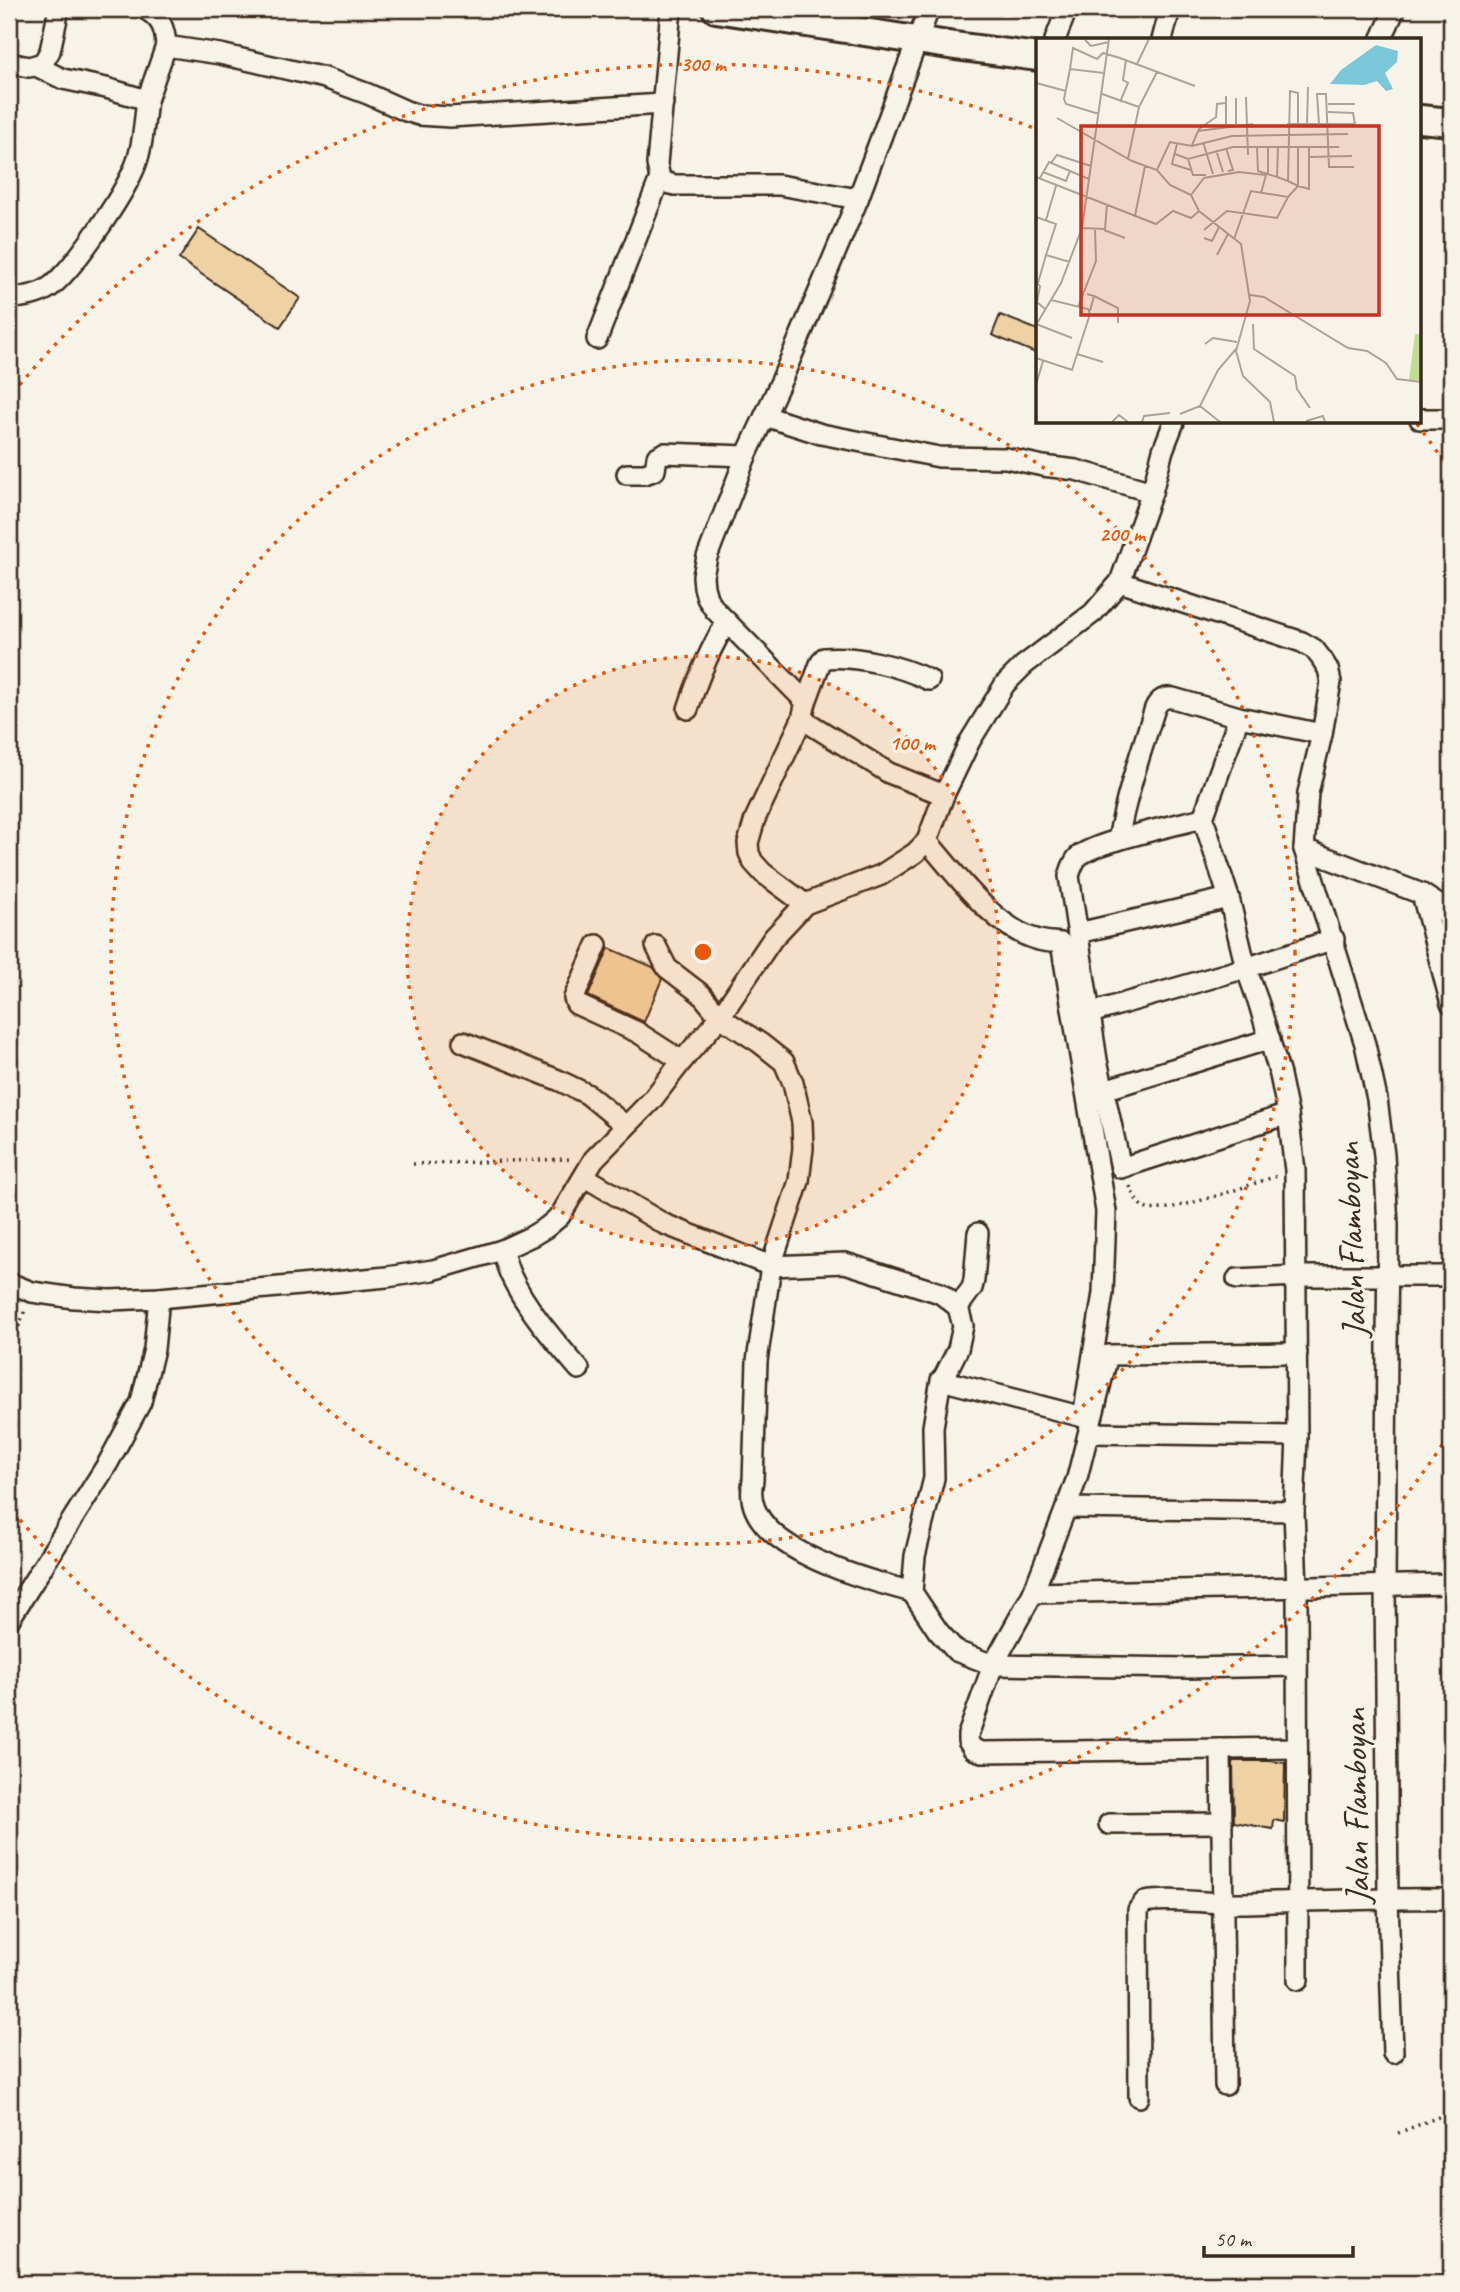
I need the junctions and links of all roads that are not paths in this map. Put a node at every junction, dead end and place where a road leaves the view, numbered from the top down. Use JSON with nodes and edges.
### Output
{"nodes":[{"id":1,"x":59,"y":9,"type":"edge"},
{"id":2,"x":145,"y":9,"type":"edge"},
{"id":3,"x":671,"y":9,"type":"edge"},
{"id":4,"x":716,"y":9,"type":"edge"},
{"id":5,"x":929,"y":9,"type":"edge"},
{"id":6,"x":1067,"y":9,"type":"edge"},
{"id":7,"x":1170,"y":9,"type":"edge"},
{"id":8,"x":1395,"y":9,"type":"edge"},
{"id":9,"x":1056,"y":38,"type":"edge"},
{"id":10,"x":1162,"y":38,"type":"edge"},
{"id":11,"x":1382,"y":38,"type":"edge"},
{"id":12,"x":919,"y":40,"type":"junction"},
{"id":13,"x":166,"y":46,"type":"junction"},
{"id":14,"x":1036,"y":57,"type":"edge"},
{"id":15,"x":9,"y":63,"type":"edge"},
{"id":16,"x":37,"y":66,"type":"junction"},
{"id":17,"x":147,"y":100,"type":"junction"},
{"id":18,"x":663,"y":104,"type":"junction"},
{"id":19,"x":1422,"y":119,"type":"edge"},
{"id":20,"x":1451,"y":122,"type":"edge"},
{"id":21,"x":660,"y":178,"type":"junction"},
{"id":22,"x":858,"y":199,"type":"junction"},
{"id":23,"x":9,"y":298,"type":"edge"},
{"id":24,"x":597,"y":339,"type":"dead end"},
{"id":25,"x":765,"y":416,"type":"junction"},
{"id":26,"x":1422,"y":419,"type":"edge"},
{"id":27,"x":1451,"y":419,"type":"edge"},
{"id":28,"x":1173,"y":424,"type":"edge"},
{"id":29,"x":746,"y":456,"type":"junction"},
{"id":30,"x":626,"y":474,"type":"dead end"},
{"id":31,"x":1152,"y":492,"type":"junction"},
{"id":32,"x":1120,"y":582,"type":"junction"},
{"id":33,"x":727,"y":622,"type":"junction"},
{"id":34,"x":929,"y":680,"type":"dead end"},
{"id":35,"x":688,"y":709,"type":"dead end"},
{"id":36,"x":804,"y":711,"type":"junction"},
{"id":37,"x":1240,"y":717,"type":"junction"},
{"id":38,"x":1322,"y":734,"type":"junction"},
{"id":39,"x":944,"y":796,"type":"junction"},
{"id":40,"x":1203,"y":818,"type":"junction"},
{"id":41,"x":1118,"y":840,"type":"junction"},
{"id":42,"x":927,"y":841,"type":"junction"},
{"id":43,"x":1304,"y":849,"type":"junction"},
{"id":44,"x":1422,"y":894,"type":"junction"},
{"id":45,"x":1229,"y":898,"type":"junction"},
{"id":46,"x":805,"y":904,"type":"junction"},
{"id":47,"x":1451,"y":918,"type":"edge"},
{"id":48,"x":1078,"y":933,"type":"junction"},
{"id":49,"x":1334,"y":939,"type":"junction"},
{"id":50,"x":597,"y":945,"type":"dead end"},
{"id":51,"x":656,"y":946,"type":"dead end"},
{"id":52,"x":1246,"y":968,"type":"junction"},
{"id":53,"x":1451,"y":1004,"type":"edge"},
{"id":54,"x":1090,"y":1013,"type":"junction"},
{"id":55,"x":720,"y":1017,"type":"junction"},
{"id":56,"x":1270,"y":1039,"type":"junction"},
{"id":57,"x":463,"y":1042,"type":"dead end"},
{"id":58,"x":681,"y":1061,"type":"junction"},
{"id":59,"x":1104,"y":1090,"type":"junction"},
{"id":60,"x":1288,"y":1114,"type":"junction"},
{"id":61,"x":625,"y":1125,"type":"junction"},
{"id":62,"x":585,"y":1177,"type":"junction"},
{"id":63,"x":978,"y":1233,"type":"dead end"},
{"id":64,"x":502,"y":1250,"type":"junction"},
{"id":65,"x":771,"y":1266,"type":"junction"},
{"id":66,"x":1296,"y":1276,"type":"junction"},
{"id":67,"x":1386,"y":1276,"type":"junction"},
{"id":68,"x":1451,"y":1276,"type":"edge"},
{"id":69,"x":1237,"y":1279,"type":"dead end"},
{"id":70,"x":9,"y":1283,"type":"edge"},
{"id":71,"x":159,"y":1298,"type":"junction"},
{"id":72,"x":958,"y":1307,"type":"junction"},
{"id":73,"x":1297,"y":1353,"type":"junction"},
{"id":74,"x":579,"y":1369,"type":"dead end"},
{"id":75,"x":941,"y":1380,"type":"junction"},
{"id":76,"x":1088,"y":1433,"type":"junction"},
{"id":77,"x":1297,"y":1436,"type":"junction"},
{"id":78,"x":1066,"y":1508,"type":"junction"},
{"id":79,"x":1294,"y":1511,"type":"junction"},
{"id":80,"x":1451,"y":1584,"type":"edge"},
{"id":81,"x":1385,"y":1586,"type":"junction"},
{"id":82,"x":1297,"y":1588,"type":"junction"},
{"id":83,"x":912,"y":1592,"type":"junction"},
{"id":84,"x":1032,"y":1593,"type":"junction"},
{"id":85,"x":9,"y":1620,"type":"edge"},
{"id":86,"x":993,"y":1665,"type":"junction"},
{"id":87,"x":1297,"y":1666,"type":"junction"},
{"id":88,"x":1297,"y":1748,"type":"junction"},
{"id":89,"x":1221,"y":1749,"type":"junction"},
{"id":90,"x":1222,"y":1823,"type":"junction"},
{"id":91,"x":1110,"y":1824,"type":"dead end"},
{"id":92,"x":1388,"y":1898,"type":"junction"},
{"id":93,"x":1451,"y":1899,"type":"edge"},
{"id":94,"x":1222,"y":1903,"type":"junction"},
{"id":95,"x":1298,"y":1903,"type":"junction"},
{"id":96,"x":1298,"y":1980,"type":"dead end"},
{"id":97,"x":1393,"y":2053,"type":"dead end"},
{"id":98,"x":1225,"y":2085,"type":"dead end"},
{"id":99,"x":1139,"y":2098,"type":"dead end"}],
"edges":[{"from":1,"to":16,"type":"street"},
{"from":2,"to":13,"type":"street"},
{"from":3,"to":18,"type":"street"},
{"from":4,"to":12,"type":"street"},
{"from":5,"to":12,"type":"street"},
{"from":6,"to":9,"type":"street"},
{"from":7,"to":10,"type":"street"},
{"from":8,"to":11,"type":"street"},
{"from":12,"to":14,"type":"street"},
{"from":12,"to":22,"type":"street"},
{"from":13,"to":17,"type":"street"},
{"from":13,"to":18,"type":"street"},
{"from":15,"to":16,"type":"street"},
{"from":16,"to":17,"type":"street"},
{"from":17,"to":23,"type":"street"},
{"from":18,"to":21,"type":"street"},
{"from":19,"to":20,"type":"street"},
{"from":21,"to":22,"type":"street"},
{"from":21,"to":24,"type":"street"},
{"from":22,"to":25,"type":"street"},
{"from":25,"to":29,"type":"street"},
{"from":25,"to":31,"type":"street"},
{"from":26,"to":27,"type":"street"},
{"from":28,"to":31,"type":"street"},
{"from":29,"to":30,"type":"street"},
{"from":29,"to":33,"type":"street"},
{"from":31,"to":32,"type":"street"},
{"from":32,"to":38,"type":"street","name":"Jalan Flamboyan"},
{"from":32,"to":39,"type":"street"},
{"from":33,"to":35,"type":"street"},
{"from":33,"to":36,"type":"street"},
{"from":34,"to":36,"type":"street"},
{"from":36,"to":39,"type":"street"},
{"from":36,"to":46,"type":"street"},
{"from":37,"to":38,"type":"street"},
{"from":37,"to":40,"type":"street"},
{"from":37,"to":41,"type":"street"},
{"from":38,"to":43,"type":"street","name":"Jalan Flamboyan"},
{"from":39,"to":42,"type":"street"},
{"from":40,"to":41,"type":"street"},
{"from":40,"to":45,"type":"street"},
{"from":41,"to":48,"type":"street"},
{"from":42,"to":46,"type":"street"},
{"from":42,"to":75,"type":"street"},
{"from":43,"to":44,"type":"street"},
{"from":43,"to":49,"type":"street","name":"Jalan Flamboyan"},
{"from":44,"to":47,"type":"street"},
{"from":44,"to":53,"type":"street"},
{"from":45,"to":48,"type":"street"},
{"from":45,"to":52,"type":"street"},
{"from":46,"to":55,"type":"street"},
{"from":48,"to":54,"type":"street"},
{"from":49,"to":52,"type":"street"},
{"from":49,"to":67,"type":"street","name":"Jalan Flamboyan"},
{"from":50,"to":58,"type":"street"},
{"from":51,"to":55,"type":"street"},
{"from":52,"to":54,"type":"street"},
{"from":52,"to":56,"type":"street"},
{"from":54,"to":59,"type":"street"},
{"from":55,"to":58,"type":"street"},
{"from":55,"to":65,"type":"street"},
{"from":56,"to":59,"type":"street"},
{"from":56,"to":60,"type":"street"},
{"from":57,"to":61,"type":"street"},
{"from":58,"to":61,"type":"street"},
{"from":59,"to":60,"type":"street"},
{"from":60,"to":66,"type":"street"},
{"from":61,"to":62,"type":"street"},
{"from":62,"to":64,"type":"street"},
{"from":62,"to":65,"type":"street"},
{"from":63,"to":72,"type":"street"},
{"from":64,"to":71,"type":"street"},
{"from":64,"to":74,"type":"street"},
{"from":65,"to":72,"type":"street"},
{"from":65,"to":83,"type":"street"},
{"from":66,"to":67,"type":"street"},
{"from":66,"to":69,"type":"street"},
{"from":66,"to":73,"type":"street"},
{"from":67,"to":68,"type":"street"},
{"from":67,"to":81,"type":"street","name":"Jalan Flamboyan"},
{"from":70,"to":71,"type":"street"},
{"from":71,"to":85,"type":"street"},
{"from":72,"to":75,"type":"street"},
{"from":73,"to":76,"type":"street"},
{"from":73,"to":77,"type":"street"},
{"from":75,"to":83,"type":"street"},
{"from":76,"to":77,"type":"street"},
{"from":76,"to":78,"type":"street"},
{"from":77,"to":79,"type":"street"},
{"from":78,"to":79,"type":"street"},
{"from":78,"to":84,"type":"street"},
{"from":79,"to":82,"type":"street"},
{"from":80,"to":81,"type":"street"},
{"from":81,"to":82,"type":"street"},
{"from":81,"to":92,"type":"street","name":"Jalan Flamboyan"},
{"from":82,"to":84,"type":"street"},
{"from":82,"to":87,"type":"street"},
{"from":83,"to":86,"type":"street"},
{"from":84,"to":86,"type":"street"},
{"from":86,"to":87,"type":"street"},
{"from":86,"to":89,"type":"street"},
{"from":87,"to":88,"type":"street"},
{"from":88,"to":89,"type":"street"},
{"from":88,"to":95,"type":"street"},
{"from":89,"to":90,"type":"street"},
{"from":90,"to":91,"type":"street"},
{"from":90,"to":94,"type":"street"},
{"from":92,"to":93,"type":"street"},
{"from":92,"to":95,"type":"street"},
{"from":92,"to":97,"type":"street","name":"Jalan Flamboyan"},
{"from":94,"to":95,"type":"street"},
{"from":94,"to":98,"type":"street"},
{"from":94,"to":99,"type":"street"},
{"from":95,"to":96,"type":"street"}]}
